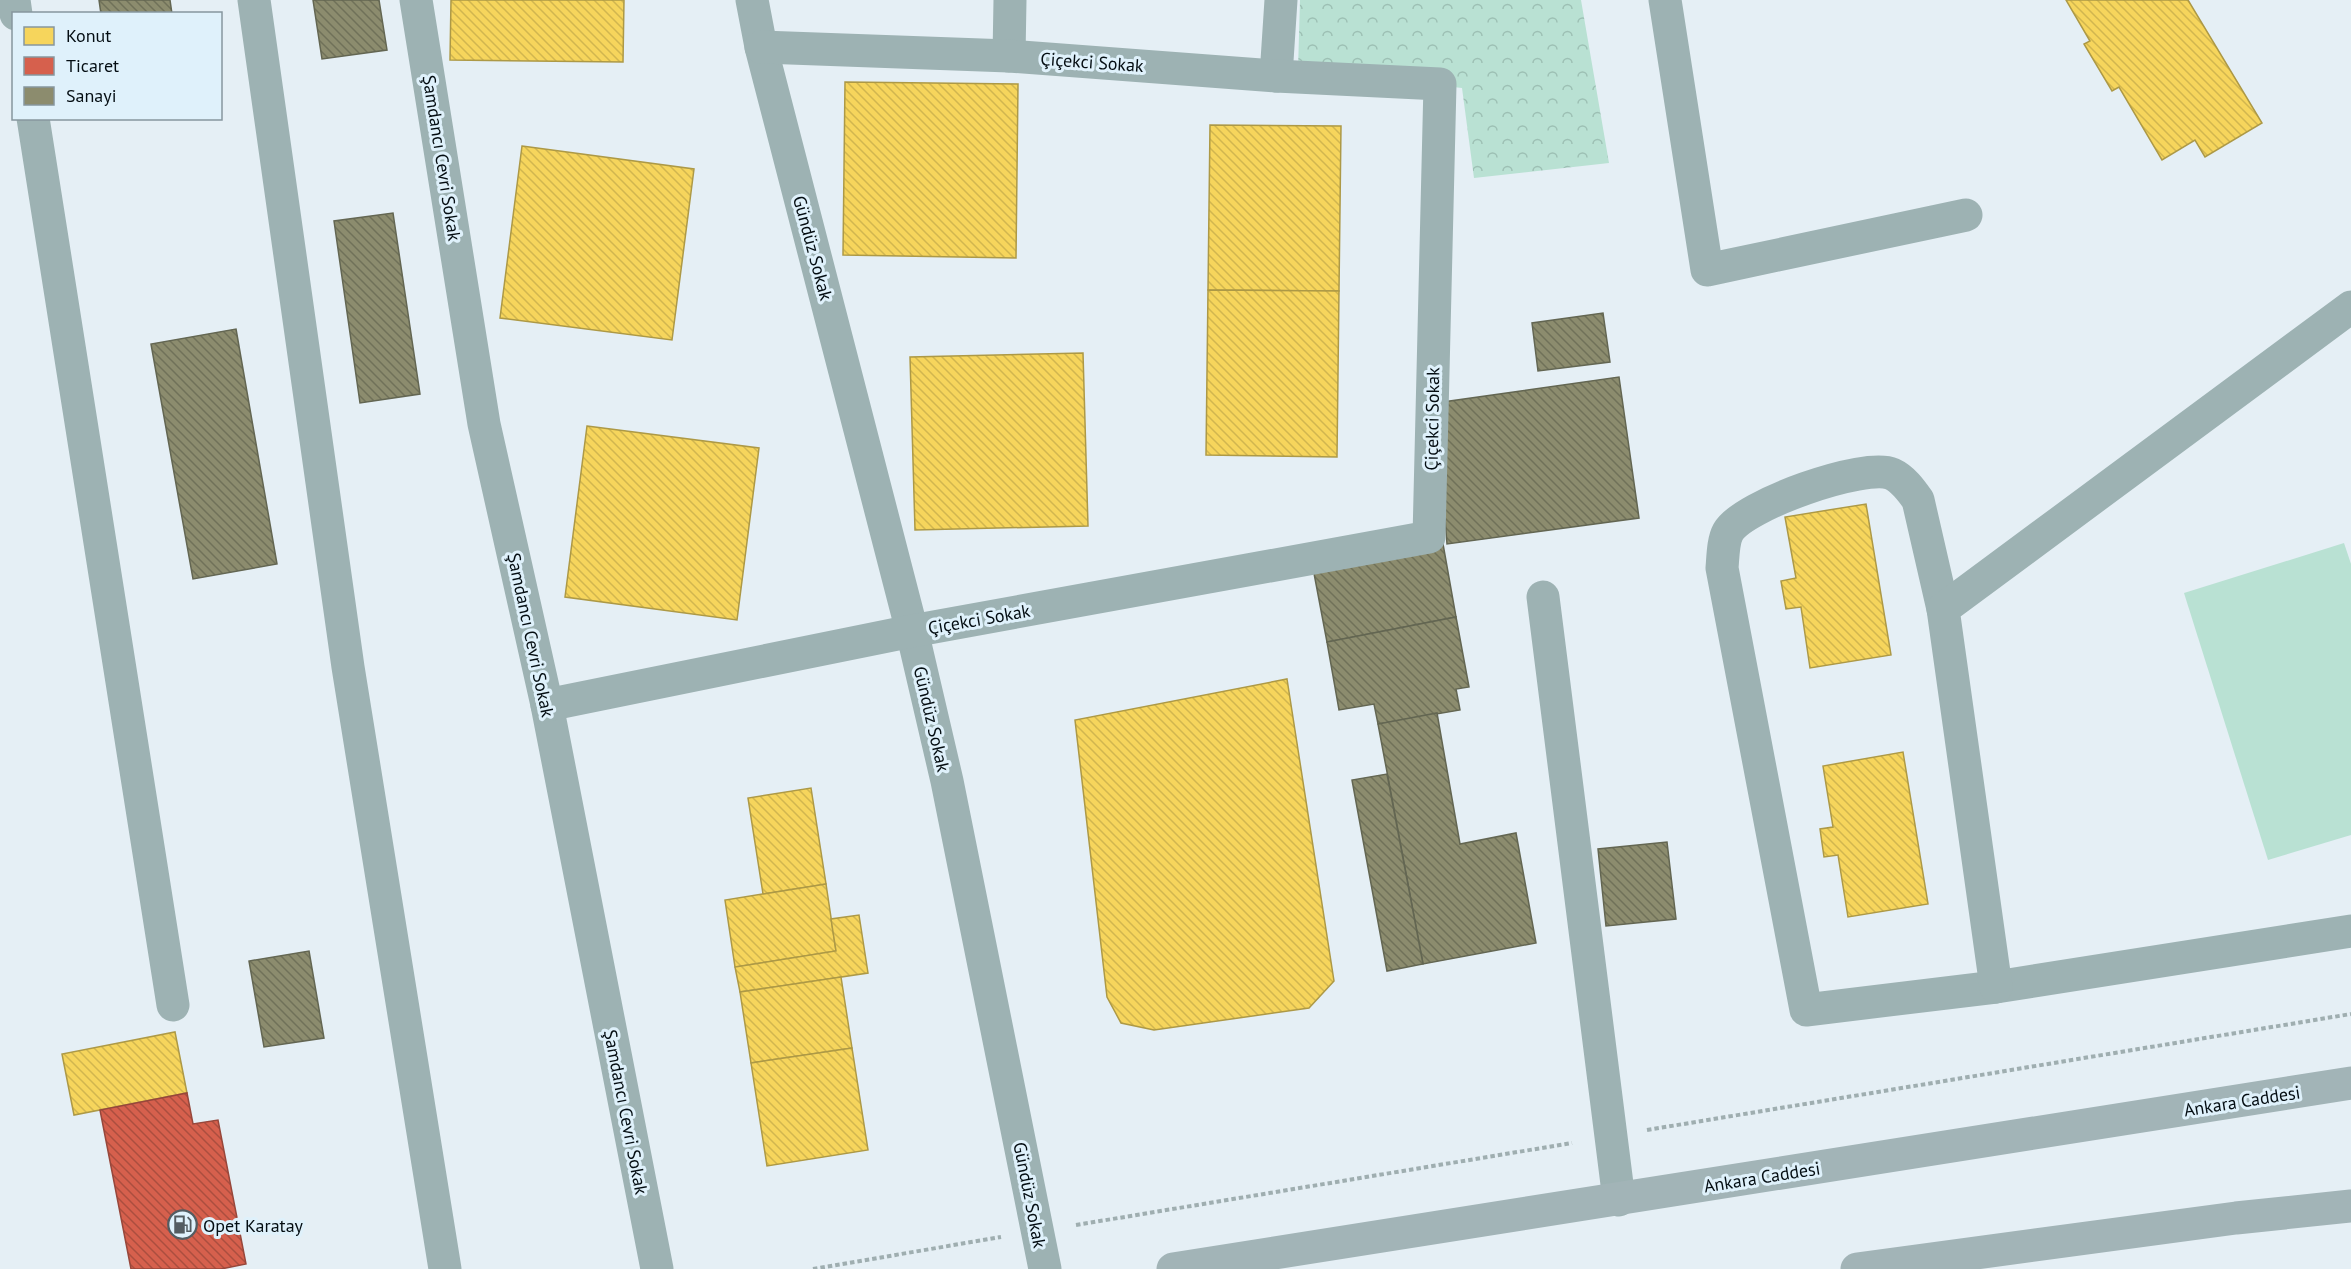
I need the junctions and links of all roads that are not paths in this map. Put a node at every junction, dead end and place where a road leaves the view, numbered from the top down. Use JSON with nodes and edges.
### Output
{"nodes":[{"id":1,"x":254,"y":0,"type":"edge"},
{"id":2,"x":416,"y":0,"type":"edge"},
{"id":3,"x":752,"y":0,"type":"edge"},
{"id":4,"x":1010,"y":0,"type":"edge"},
{"id":5,"x":1281,"y":0,"type":"edge"},
{"id":6,"x":1665,"y":0,"type":"edge"},
{"id":7,"x":760,"y":47,"type":"junction"},
{"id":8,"x":1009,"y":56,"type":"junction"},
{"id":9,"x":1276,"y":76,"type":"junction"},
{"id":10,"x":33,"y":120,"type":"edge"},
{"id":11,"x":1966,"y":214,"type":"dead end"},
{"id":12,"x":2351,"y":307,"type":"edge"},
{"id":13,"x":1543,"y":597,"type":"dead end"},
{"id":14,"x":1943,"y":609,"type":"junction"},
{"id":15,"x":912,"y":631,"type":"junction"},
{"id":16,"x":547,"y":705,"type":"junction"},
{"id":17,"x":2351,"y":931,"type":"edge"},
{"id":18,"x":1996,"y":987,"type":"junction"},
{"id":19,"x":173,"y":1005,"type":"dead end"},
{"id":20,"x":2351,"y":1083,"type":"edge"},
{"id":21,"x":1619,"y":1200,"type":"junction"},
{"id":22,"x":2351,"y":1206,"type":"edge"},
{"id":23,"x":2236,"y":1218,"type":"junction"},
{"id":24,"x":2351,"y":1228,"type":"edge"},
{"id":25,"x":445,"y":1269,"type":"edge"},
{"id":26,"x":657,"y":1269,"type":"edge"},
{"id":27,"x":1045,"y":1269,"type":"edge"},
{"id":28,"x":1173,"y":1269,"type":"edge"},
{"id":29,"x":1857,"y":1269,"type":"edge"}],
"edges":[{"from":1,"to":25,"type":"street"},
{"from":2,"to":16,"type":"street","name":"Şamdancı Cevri Sokak"},
{"from":3,"to":7,"type":"street","name":"Gündüz Sokak"},
{"from":4,"to":8,"type":"street"},
{"from":5,"to":9,"type":"street"},
{"from":6,"to":11,"type":"street"},
{"from":7,"to":8,"type":"street","name":"Çiçekci Sokak"},
{"from":7,"to":15,"type":"street","name":"Gündüz Sokak"},
{"from":8,"to":9,"type":"street","name":"Çiçekci Sokak"},
{"from":9,"to":15,"type":"street","name":"Çiçekci Sokak"},
{"from":10,"to":19,"type":"street"},
{"from":12,"to":14,"type":"street"},
{"from":13,"to":21,"type":"street"},
{"from":14,"to":18,"type":"street"},
{"from":14,"to":18,"type":"street"},
{"from":15,"to":16,"type":"street","name":"Çiçekci Sokak"},
{"from":15,"to":27,"type":"street","name":"Gündüz Sokak"},
{"from":16,"to":26,"type":"street","name":"Şamdancı Cevri Sokak"},
{"from":17,"to":18,"type":"street"},
{"from":20,"to":21,"type":"main road","name":"Ankara Caddesi"},
{"from":21,"to":28,"type":"main road","name":"Ankara Caddesi"},
{"from":22,"to":23,"type":"main road"},
{"from":23,"to":24,"type":"main road"},
{"from":23,"to":29,"type":"main road"}]}
